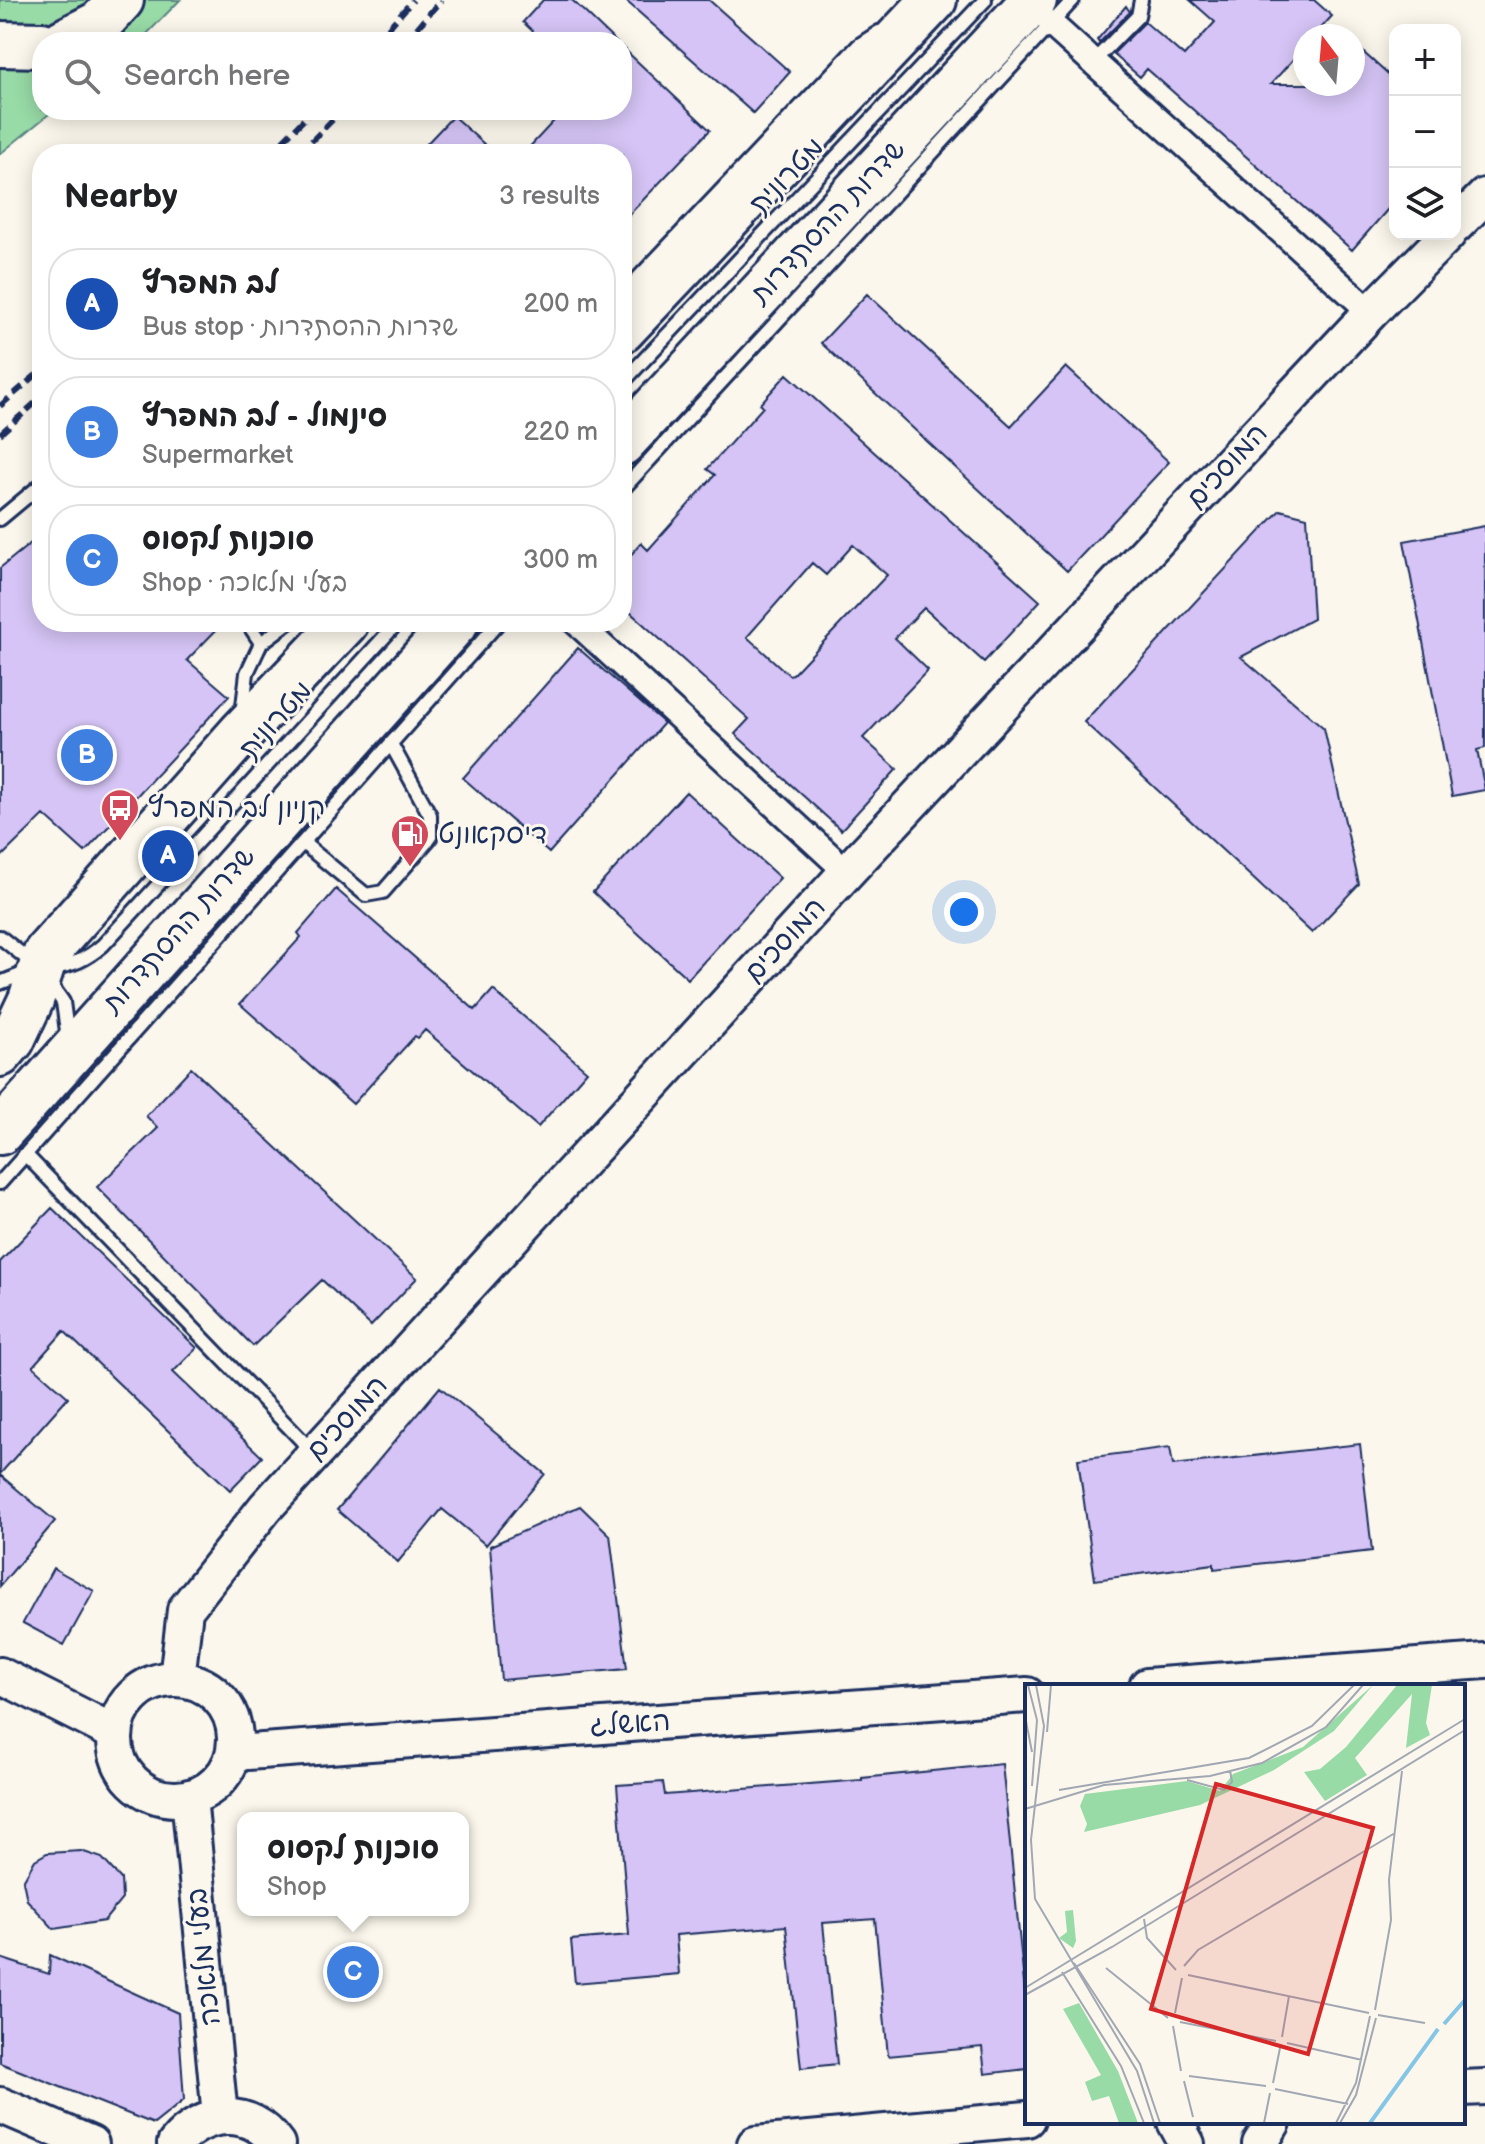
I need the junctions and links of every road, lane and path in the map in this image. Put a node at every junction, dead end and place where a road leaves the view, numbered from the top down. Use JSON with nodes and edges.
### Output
{"nodes":[{"id":1,"x":121,"y":0,"type":"edge"},
{"id":2,"x":985,"y":0,"type":"edge"},
{"id":3,"x":1073,"y":0,"type":"edge"},
{"id":4,"x":1141,"y":0,"type":"edge"},
{"id":5,"x":920,"y":9,"type":"edge"},
{"id":6,"x":1042,"y":12,"type":"edge"},
{"id":7,"x":885,"y":28,"type":"dead end"},
{"id":8,"x":82,"y":32,"type":"edge"},
{"id":9,"x":0,"y":44,"type":"edge"},
{"id":10,"x":32,"y":45,"type":"edge"},
{"id":11,"x":1093,"y":62,"type":"junction"},
{"id":12,"x":996,"y":85,"type":"junction"},
{"id":13,"x":942,"y":99,"type":"junction"},
{"id":14,"x":1485,"y":196,"type":"edge"},
{"id":15,"x":1461,"y":220,"type":"edge"},
{"id":16,"x":1442,"y":240,"type":"edge"},
{"id":17,"x":632,"y":284,"type":"edge"},
{"id":18,"x":1371,"y":312,"type":"junction"},
{"id":19,"x":632,"y":319,"type":"edge"},
{"id":20,"x":632,"y":372,"type":"edge"},
{"id":21,"x":632,"y":432,"type":"edge"},
{"id":22,"x":632,"y":479,"type":"edge"},
{"id":23,"x":32,"y":492,"type":"edge"},
{"id":24,"x":0,"y":519,"type":"edge"},
{"id":25,"x":254,"y":632,"type":"edge"},
{"id":26,"x":276,"y":632,"type":"edge"},
{"id":27,"x":337,"y":632,"type":"edge"},
{"id":28,"x":389,"y":632,"type":"edge"},
{"id":29,"x":447,"y":632,"type":"edge"},
{"id":30,"x":490,"y":632,"type":"edge"},
{"id":31,"x":587,"y":632,"type":"edge"},
{"id":32,"x":261,"y":643,"type":"junction"},
{"id":33,"x":240,"y":734,"type":"junction"},
{"id":34,"x":391,"y":744,"type":"junction"},
{"id":35,"x":303,"y":843,"type":"junction"},
{"id":36,"x":847,"y":872,"type":"junction"},
{"id":37,"x":0,"y":937,"type":"edge"},
{"id":38,"x":19,"y":976,"type":"edge"},
{"id":39,"x":0,"y":1054,"type":"edge"},
{"id":40,"x":61,"y":1064,"type":"junction"},
{"id":41,"x":13,"y":1143,"type":"edge"},
{"id":42,"x":0,"y":1183,"type":"edge"},
{"id":43,"x":314,"y":1453,"type":"junction"},
{"id":44,"x":1485,"y":1661,"type":"edge"},
{"id":45,"x":0,"y":1675,"type":"edge"},
{"id":46,"x":177,"y":1679,"type":"junction"},
{"id":47,"x":1181,"y":1684,"type":"edge"},
{"id":48,"x":1025,"y":1695,"type":"edge"},
{"id":49,"x":115,"y":1733,"type":"junction"},
{"id":50,"x":234,"y":1753,"type":"junction"},
{"id":51,"x":189,"y":1797,"type":"junction"},
{"id":52,"x":1485,"y":2087,"type":"edge"},
{"id":53,"x":1465,"y":2088,"type":"edge"},
{"id":54,"x":0,"y":2105,"type":"edge"},
{"id":55,"x":220,"y":2116,"type":"junction"},
{"id":56,"x":1025,"y":2119,"type":"edge"},
{"id":57,"x":1176,"y":2124,"type":"edge"},
{"id":58,"x":1272,"y":2124,"type":"edge"},
{"id":59,"x":91,"y":2144,"type":"edge"},
{"id":60,"x":175,"y":2144,"type":"edge"},
{"id":61,"x":277,"y":2144,"type":"edge"},
{"id":62,"x":755,"y":2144,"type":"edge"},
{"id":63,"x":1187,"y":2144,"type":"edge"},
{"id":64,"x":1260,"y":2144,"type":"edge"}],
"edges":[{"from":1,"to":8,"type":"highway"},
{"from":2,"to":20,"type":"lane","name":"מטרונית"},
{"from":3,"to":6,"type":"lane"},
{"from":4,"to":11,"type":"lane"},
{"from":5,"to":19,"type":"highway"},
{"from":6,"to":11,"type":"street"},
{"from":6,"to":12,"type":"lane"},
{"from":6,"to":13,"type":"highway","name":"שדרות ההסתדרות"},
{"from":7,"to":17,"type":"lane"},
{"from":9,"to":10,"type":"highway"},
{"from":11,"to":18,"type":"street"},
{"from":12,"to":13,"type":"lane"},
{"from":12,"to":22,"type":"lane"},
{"from":13,"to":21,"type":"highway","name":"שדרות ההסתדרות"},
{"from":14,"to":15,"type":"street"},
{"from":16,"to":18,"type":"street","name":"המוסכים"},
{"from":18,"to":36,"type":"street","name":"המוסכים"},
{"from":23,"to":24,"type":"lane"},
{"from":25,"to":32,"type":"lane"},
{"from":26,"to":32,"type":"lane"},
{"from":27,"to":33,"type":"highway"},
{"from":28,"to":38,"type":"lane","name":"מטרונית"},
{"from":29,"to":40,"type":"highway","name":"שדרות ההסתדרות"},
{"from":30,"to":34,"type":"lane"},
{"from":31,"to":36,"type":"street"},
{"from":32,"to":33,"type":"lane"},
{"from":33,"to":38,"type":"highway"},
{"from":34,"to":35,"type":"lane"},
{"from":34,"to":35,"type":"lane"},
{"from":35,"to":41,"type":"lane"},
{"from":36,"to":43,"type":"street","name":"המוסכים"},
{"from":37,"to":38,"type":"lane"},
{"from":38,"to":39,"type":"highway"},
{"from":38,"to":40,"type":"lane"},
{"from":40,"to":41,"type":"highway","name":"שדרות ההסתדרות"},
{"from":41,"to":42,"type":"lane"},
{"from":41,"to":43,"type":"lane"},
{"from":43,"to":46,"type":"street","name":"המוסכים"},
{"from":44,"to":47,"type":"street"},
{"from":45,"to":49,"type":"street"},
{"from":46,"to":49,"type":"street"},
{"from":46,"to":50,"type":"street"},
{"from":48,"to":50,"type":"street","name":"האשלג"},
{"from":49,"to":51,"type":"street"},
{"from":50,"to":51,"type":"street"},
{"from":51,"to":55,"type":"street","name":"בעלי מלאכה"},
{"from":52,"to":53,"type":"street"},
{"from":54,"to":59,"type":"street"},
{"from":55,"to":60,"type":"street"},
{"from":55,"to":61,"type":"street"},
{"from":56,"to":62,"type":"street"},
{"from":57,"to":63,"type":"street"},
{"from":58,"to":64,"type":"street"}]}
